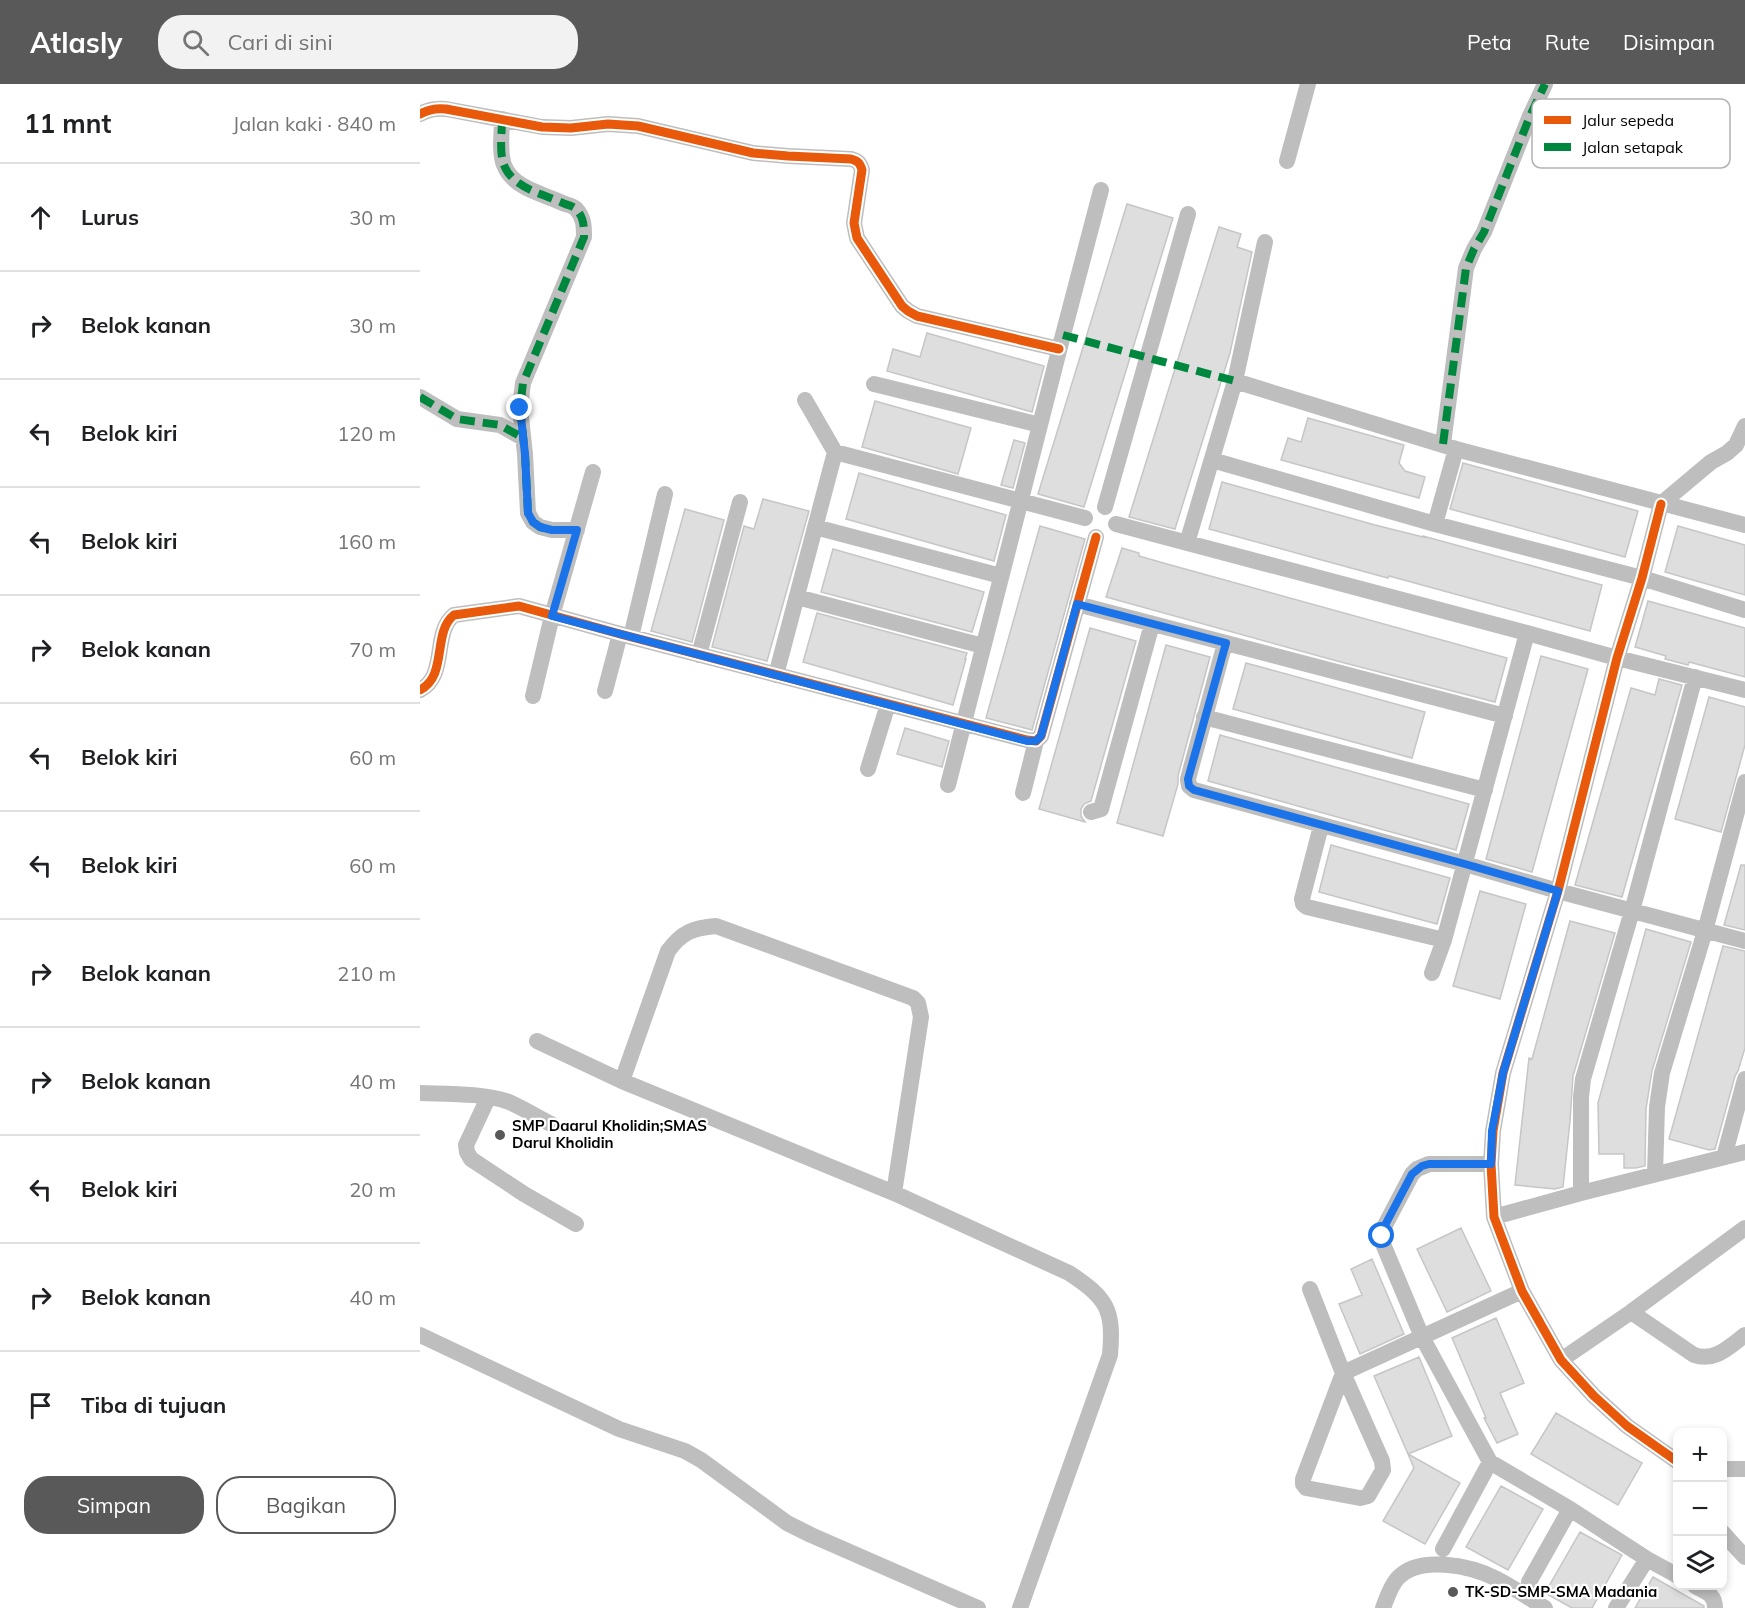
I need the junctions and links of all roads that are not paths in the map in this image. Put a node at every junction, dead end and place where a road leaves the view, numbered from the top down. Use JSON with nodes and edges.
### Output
{"nodes":[{"id":1,"x":1308,"y":84,"type":"edge"},
{"id":2,"x":1545,"y":84,"type":"edge"},
{"id":3,"x":1536,"y":99,"type":"edge"},
{"id":4,"x":1532,"y":111,"type":"edge"},
{"id":5,"x":420,"y":114,"type":"edge"},
{"id":6,"x":502,"y":119,"type":"junction"},
{"id":7,"x":1287,"y":161,"type":"dead end"},
{"id":8,"x":1101,"y":190,"type":"dead end"},
{"id":9,"x":1188,"y":214,"type":"dead end"},
{"id":10,"x":1265,"y":242,"type":"dead end"},
{"id":11,"x":1059,"y":349,"type":"junction"},
{"id":12,"x":1235,"y":381,"type":"junction"},
{"id":13,"x":874,"y":384,"type":"dead end"},
{"id":14,"x":420,"y":397,"type":"edge"},
{"id":15,"x":805,"y":400,"type":"dead end"},
{"id":16,"x":1040,"y":425,"type":"junction"},
{"id":17,"x":1745,"y":426,"type":"edge"},
{"id":18,"x":523,"y":438,"type":"junction"},
{"id":19,"x":1449,"y":446,"type":"junction"},
{"id":20,"x":835,"y":452,"type":"junction"},
{"id":21,"x":1212,"y":460,"type":"junction"},
{"id":22,"x":593,"y":472,"type":"dead end"},
{"id":23,"x":665,"y":494,"type":"dead end"},
{"id":24,"x":1021,"y":500,"type":"junction"},
{"id":25,"x":740,"y":502,"type":"dead end"},
{"id":26,"x":1661,"y":504,"type":"junction"},
{"id":27,"x":1105,"y":507,"type":"junction"},
{"id":28,"x":1085,"y":518,"type":"junction"},
{"id":29,"x":1116,"y":524,"type":"junction"},
{"id":30,"x":1435,"y":524,"type":"junction"},
{"id":31,"x":1745,"y":525,"type":"edge"},
{"id":32,"x":815,"y":527,"type":"junction"},
{"id":33,"x":577,"y":530,"type":"junction"},
{"id":34,"x":1096,"y":537,"type":"junction"},
{"id":35,"x":1187,"y":543,"type":"junction"},
{"id":36,"x":1001,"y":576,"type":"junction"},
{"id":37,"x":1642,"y":578,"type":"junction"},
{"id":38,"x":797,"y":597,"type":"junction"},
{"id":39,"x":1077,"y":604,"type":"junction"},
{"id":40,"x":1745,"y":610,"type":"edge"},
{"id":41,"x":552,"y":616,"type":"junction"},
{"id":42,"x":1152,"y":624,"type":"junction"},
{"id":43,"x":1527,"y":633,"type":"junction"},
{"id":44,"x":625,"y":635,"type":"junction"},
{"id":45,"x":1226,"y":643,"type":"junction"},
{"id":46,"x":983,"y":646,"type":"junction"},
{"id":47,"x":699,"y":655,"type":"junction"},
{"id":48,"x":1617,"y":658,"type":"junction"},
{"id":49,"x":776,"y":675,"type":"junction"},
{"id":50,"x":1695,"y":677,"type":"junction"},
{"id":51,"x":420,"y":690,"type":"edge"},
{"id":52,"x":1745,"y":690,"type":"edge"},
{"id":53,"x":605,"y":692,"type":"dead end"},
{"id":54,"x":533,"y":696,"type":"dead end"},
{"id":55,"x":888,"y":704,"type":"junction"},
{"id":56,"x":1505,"y":716,"type":"junction"},
{"id":57,"x":1204,"y":717,"type":"junction"},
{"id":58,"x":963,"y":724,"type":"junction"},
{"id":59,"x":1036,"y":741,"type":"junction"},
{"id":60,"x":868,"y":769,"type":"dead end"},
{"id":61,"x":1745,"y":782,"type":"edge"},
{"id":62,"x":948,"y":785,"type":"dead end"},
{"id":63,"x":1485,"y":790,"type":"junction"},
{"id":64,"x":1023,"y":794,"type":"dead end"},
{"id":65,"x":1091,"y":812,"type":"dead end"},
{"id":66,"x":1321,"y":826,"type":"junction"},
{"id":67,"x":1465,"y":864,"type":"junction"},
{"id":68,"x":1558,"y":891,"type":"junction"},
{"id":69,"x":1632,"y":911,"type":"junction"},
{"id":70,"x":1705,"y":931,"type":"junction"},
{"id":71,"x":1444,"y":940,"type":"junction"},
{"id":72,"x":1745,"y":941,"type":"edge"},
{"id":73,"x":1432,"y":973,"type":"dead end"},
{"id":74,"x":537,"y":1041,"type":"dead end"},
{"id":75,"x":1745,"y":1079,"type":"edge"},
{"id":76,"x":622,"y":1082,"type":"junction"},
{"id":77,"x":420,"y":1094,"type":"edge"},
{"id":78,"x":488,"y":1098,"type":"junction"},
{"id":79,"x":551,"y":1124,"type":"dead end"},
{"id":80,"x":1745,"y":1152,"type":"edge"},
{"id":81,"x":1725,"y":1157,"type":"junction"},
{"id":82,"x":1491,"y":1164,"type":"junction"},
{"id":83,"x":1656,"y":1174,"type":"junction"},
{"id":84,"x":894,"y":1193,"type":"junction"},
{"id":85,"x":1581,"y":1193,"type":"junction"},
{"id":86,"x":1494,"y":1217,"type":"junction"},
{"id":87,"x":576,"y":1224,"type":"dead end"},
{"id":88,"x":1745,"y":1228,"type":"edge"},
{"id":89,"x":1310,"y":1289,"type":"dead end"},
{"id":90,"x":1522,"y":1291,"type":"junction"},
{"id":91,"x":1630,"y":1312,"type":"junction"},
{"id":92,"x":420,"y":1335,"type":"edge"},
{"id":93,"x":1745,"y":1335,"type":"edge"},
{"id":94,"x":1422,"y":1337,"type":"junction"},
{"id":95,"x":1561,"y":1360,"type":"junction"},
{"id":96,"x":1343,"y":1373,"type":"junction"},
{"id":97,"x":1673,"y":1459,"type":"edge"},
{"id":98,"x":1490,"y":1462,"type":"junction"},
{"id":99,"x":1727,"y":1468,"type":"edge"},
{"id":100,"x":1745,"y":1469,"type":"edge"},
{"id":101,"x":1570,"y":1509,"type":"junction"},
{"id":102,"x":1726,"y":1536,"type":"edge"},
{"id":103,"x":1443,"y":1550,"type":"dead end"},
{"id":104,"x":1745,"y":1557,"type":"edge"},
{"id":105,"x":1647,"y":1559,"type":"junction"},
{"id":106,"x":1673,"y":1574,"type":"edge"},
{"id":107,"x":1529,"y":1582,"type":"dead end"},
{"id":108,"x":1703,"y":1590,"type":"edge"},
{"id":109,"x":978,"y":1608,"type":"edge"},
{"id":110,"x":1020,"y":1608,"type":"edge"},
{"id":111,"x":1383,"y":1608,"type":"edge"},
{"id":112,"x":1545,"y":1608,"type":"edge"},
{"id":113,"x":1616,"y":1608,"type":"edge"},
{"id":114,"x":1715,"y":1608,"type":"edge"}],
"edges":[{"from":1,"to":7,"type":"street"},
{"from":2,"to":3,"type":"street"},
{"from":4,"to":19,"type":"street"},
{"from":5,"to":6,"type":"street"},
{"from":6,"to":11,"type":"street"},
{"from":6,"to":18,"type":"street"},
{"from":8,"to":11,"type":"street"},
{"from":9,"to":27,"type":"street"},
{"from":10,"to":12,"type":"street"},
{"from":11,"to":16,"type":"street"},
{"from":12,"to":19,"type":"street"},
{"from":12,"to":21,"type":"street"},
{"from":13,"to":16,"type":"street"},
{"from":14,"to":18,"type":"street"},
{"from":15,"to":20,"type":"street"},
{"from":16,"to":24,"type":"street"},
{"from":17,"to":26,"type":"street"},
{"from":18,"to":33,"type":"street"},
{"from":19,"to":26,"type":"street"},
{"from":19,"to":30,"type":"street"},
{"from":20,"to":24,"type":"street"},
{"from":20,"to":32,"type":"street"},
{"from":21,"to":30,"type":"street"},
{"from":21,"to":35,"type":"street"},
{"from":22,"to":33,"type":"street"},
{"from":23,"to":44,"type":"street"},
{"from":24,"to":28,"type":"street"},
{"from":24,"to":36,"type":"street"},
{"from":25,"to":47,"type":"street"},
{"from":26,"to":31,"type":"street"},
{"from":26,"to":37,"type":"street"},
{"from":27,"to":28,"type":"street"},
{"from":27,"to":29,"type":"street"},
{"from":28,"to":34,"type":"street"},
{"from":29,"to":34,"type":"street"},
{"from":29,"to":35,"type":"street"},
{"from":30,"to":37,"type":"street"},
{"from":32,"to":36,"type":"street"},
{"from":32,"to":38,"type":"street"},
{"from":33,"to":41,"type":"street"},
{"from":34,"to":39,"type":"street"},
{"from":35,"to":43,"type":"street"},
{"from":36,"to":46,"type":"street"},
{"from":37,"to":40,"type":"street"},
{"from":37,"to":48,"type":"street"},
{"from":38,"to":46,"type":"street"},
{"from":38,"to":49,"type":"street"},
{"from":39,"to":42,"type":"street"},
{"from":39,"to":59,"type":"street"},
{"from":41,"to":44,"type":"street"},
{"from":41,"to":51,"type":"street"},
{"from":41,"to":54,"type":"street"},
{"from":42,"to":45,"type":"street"},
{"from":42,"to":65,"type":"street"},
{"from":43,"to":48,"type":"street"},
{"from":43,"to":56,"type":"street"},
{"from":44,"to":47,"type":"street"},
{"from":44,"to":53,"type":"street"},
{"from":45,"to":56,"type":"street"},
{"from":45,"to":57,"type":"street"},
{"from":46,"to":58,"type":"street"},
{"from":47,"to":49,"type":"street"},
{"from":48,"to":50,"type":"street"},
{"from":48,"to":68,"type":"street"},
{"from":49,"to":55,"type":"street"},
{"from":50,"to":52,"type":"street"},
{"from":50,"to":69,"type":"street"},
{"from":55,"to":58,"type":"street"},
{"from":55,"to":60,"type":"street"},
{"from":56,"to":63,"type":"street"},
{"from":57,"to":63,"type":"street"},
{"from":57,"to":66,"type":"street"},
{"from":58,"to":59,"type":"street"},
{"from":58,"to":62,"type":"street"},
{"from":59,"to":64,"type":"street"},
{"from":61,"to":70,"type":"street"},
{"from":63,"to":67,"type":"street"},
{"from":66,"to":67,"type":"street"},
{"from":66,"to":71,"type":"street"},
{"from":67,"to":68,"type":"street"},
{"from":67,"to":71,"type":"street"},
{"from":68,"to":69,"type":"street"},
{"from":68,"to":82,"type":"street"},
{"from":69,"to":70,"type":"street"},
{"from":69,"to":85,"type":"street"},
{"from":70,"to":72,"type":"street"},
{"from":70,"to":83,"type":"street"},
{"from":71,"to":73,"type":"street"},
{"from":74,"to":76,"type":"street"},
{"from":75,"to":81,"type":"street"},
{"from":76,"to":84,"type":"street"},
{"from":76,"to":84,"type":"street"},
{"from":77,"to":78,"type":"street"},
{"from":78,"to":79,"type":"street"},
{"from":78,"to":87,"type":"street"},
{"from":80,"to":81,"type":"street"},
{"from":81,"to":83,"type":"street"},
{"from":82,"to":86,"type":"street"},
{"from":82,"to":94,"type":"street"},
{"from":83,"to":85,"type":"street"},
{"from":84,"to":110,"type":"street"},
{"from":85,"to":86,"type":"street"},
{"from":86,"to":90,"type":"street"},
{"from":88,"to":91,"type":"street"},
{"from":89,"to":96,"type":"street"},
{"from":90,"to":94,"type":"street"},
{"from":90,"to":95,"type":"street"},
{"from":91,"to":93,"type":"street"},
{"from":91,"to":95,"type":"street"},
{"from":92,"to":109,"type":"street"},
{"from":94,"to":96,"type":"street"},
{"from":94,"to":98,"type":"street"},
{"from":95,"to":97,"type":"street"},
{"from":96,"to":96,"type":"street"},
{"from":98,"to":101,"type":"street"},
{"from":98,"to":103,"type":"street"},
{"from":99,"to":100,"type":"street"},
{"from":101,"to":105,"type":"street"},
{"from":101,"to":107,"type":"street"},
{"from":102,"to":104,"type":"street"},
{"from":105,"to":106,"type":"street"},
{"from":105,"to":113,"type":"street"},
{"from":108,"to":114,"type":"street"},
{"from":111,"to":112,"type":"street"}]}
